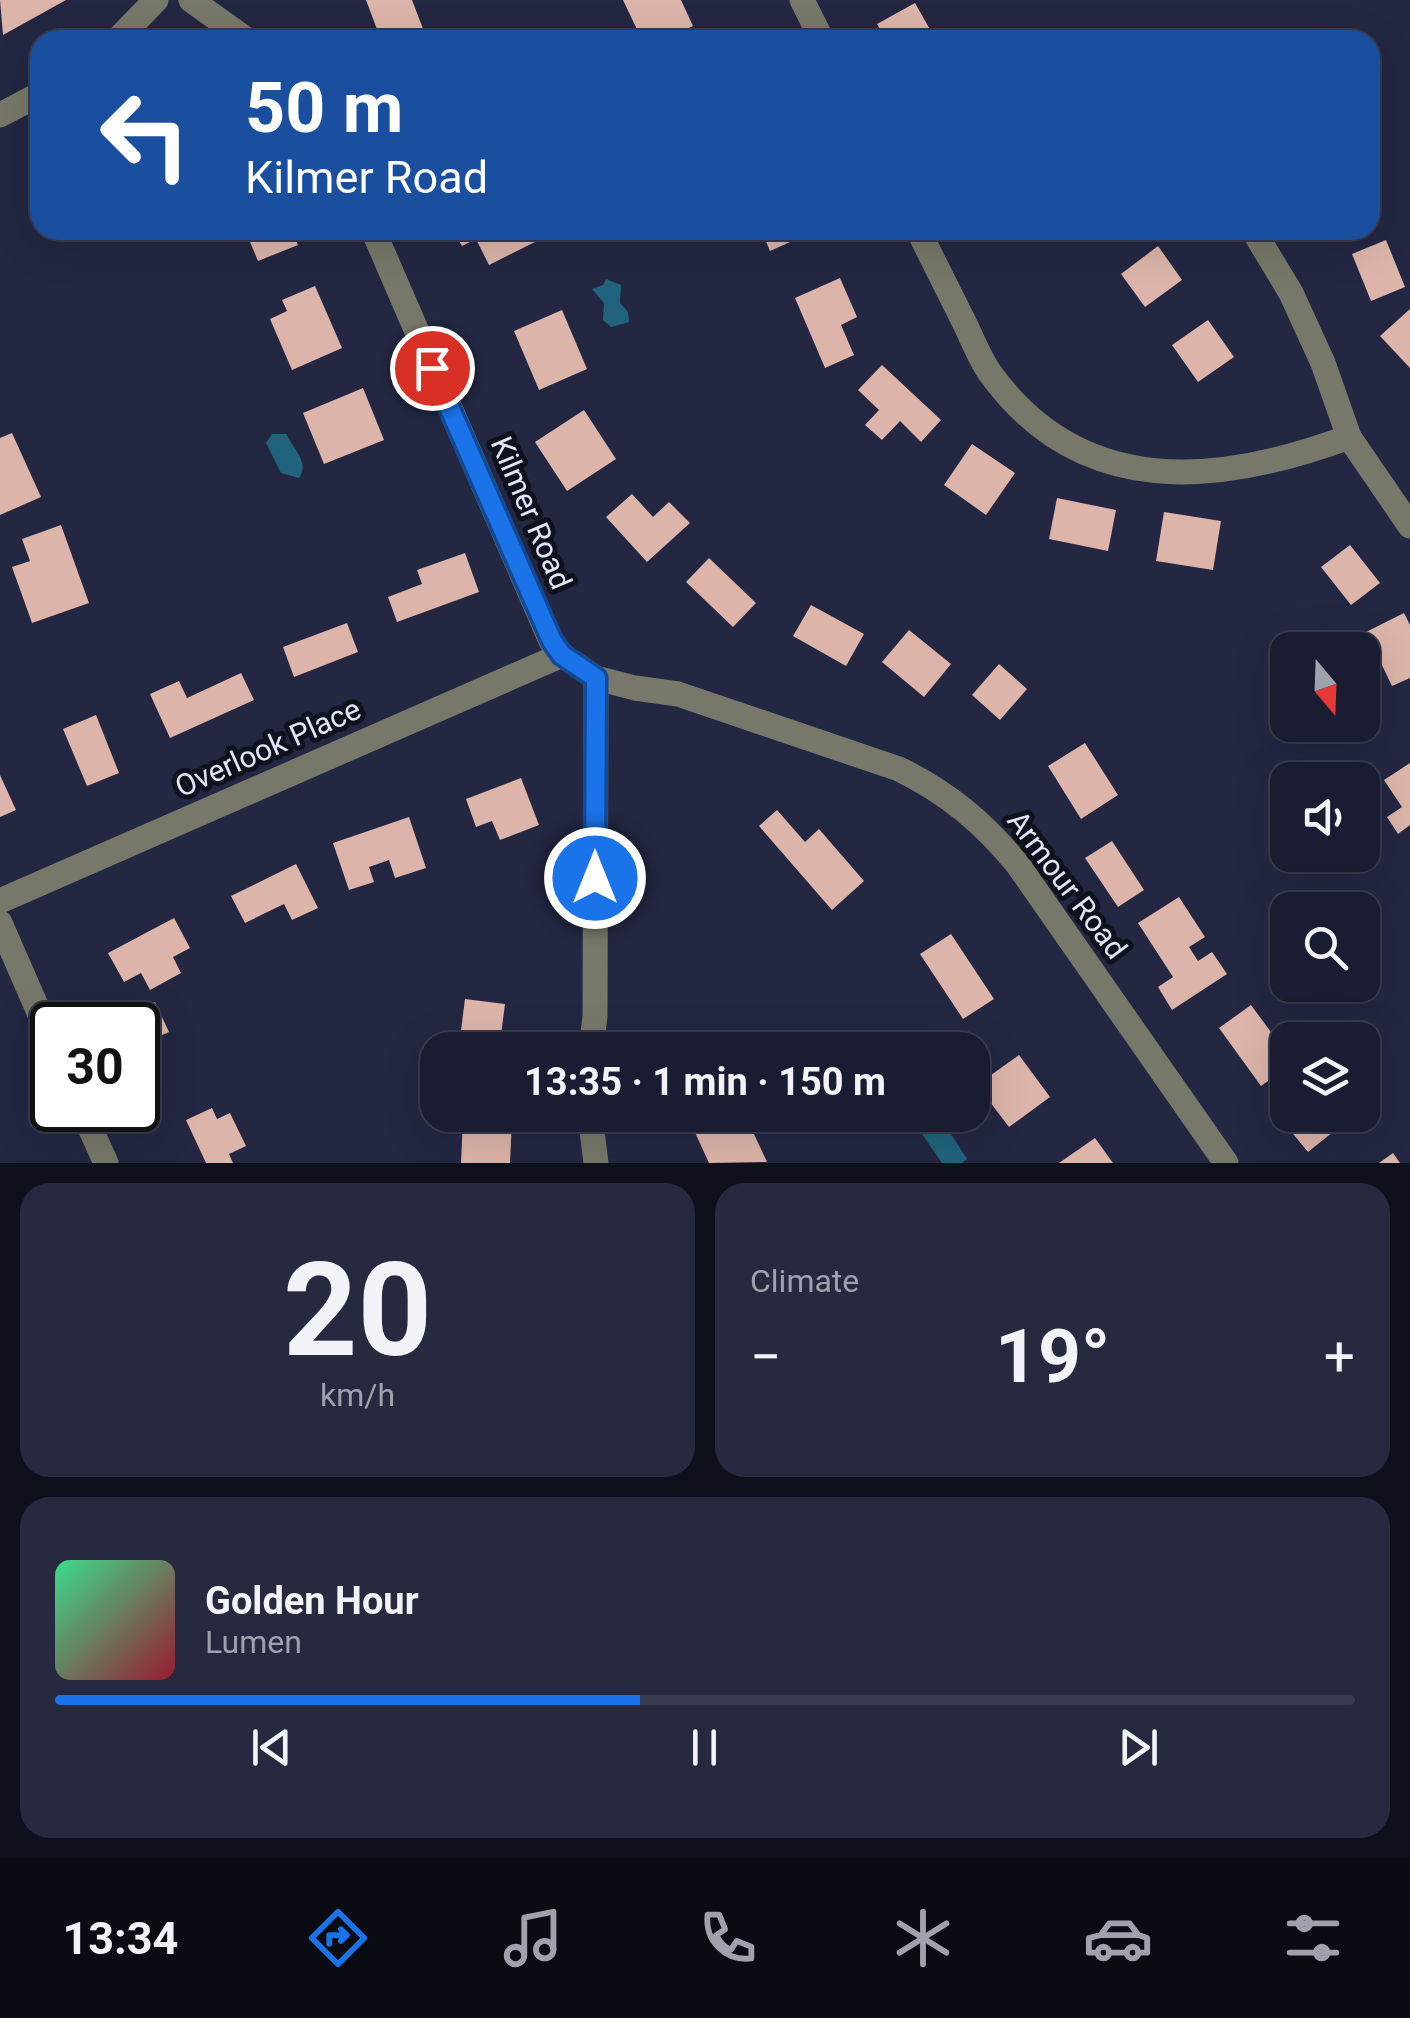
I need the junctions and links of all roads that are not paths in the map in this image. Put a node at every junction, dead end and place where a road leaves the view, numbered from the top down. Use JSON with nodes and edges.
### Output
{"nodes":[{"id":1,"x":156,"y":0,"type":"edge"},
{"id":2,"x":191,"y":0,"type":"edge"},
{"id":3,"x":802,"y":0,"type":"edge"},
{"id":4,"x":127,"y":30,"type":"edge"},
{"id":5,"x":234,"y":30,"type":"edge"},
{"id":6,"x":817,"y":30,"type":"edge"},
{"id":7,"x":30,"y":99,"type":"edge"},
{"id":8,"x":0,"y":115,"type":"edge"},
{"id":9,"x":377,"y":240,"type":"edge"},
{"id":10,"x":923,"y":240,"type":"edge"},
{"id":11,"x":1260,"y":240,"type":"edge"},
{"id":12,"x":1349,"y":437,"type":"junction"},
{"id":13,"x":1410,"y":526,"type":"edge"},
{"id":14,"x":562,"y":655,"type":"junction"},
{"id":15,"x":596,"y":678,"type":"junction"},
{"id":16,"x":0,"y":901,"type":"edge"},
{"id":17,"x":0,"y":923,"type":"edge"},
{"id":18,"x":35,"y":1002,"type":"edge"},
{"id":19,"x":593,"y":1032,"type":"edge"},
{"id":20,"x":92,"y":1132,"type":"edge"},
{"id":21,"x":592,"y":1132,"type":"edge"},
{"id":22,"x":106,"y":1163,"type":"edge"},
{"id":23,"x":596,"y":1163,"type":"edge"},
{"id":24,"x":1226,"y":1163,"type":"edge"}],
"edges":[{"from":1,"to":4,"type":"street"},
{"from":2,"to":5,"type":"street"},
{"from":3,"to":6,"type":"street"},
{"from":7,"to":8,"type":"street"},
{"from":9,"to":14,"type":"street","name":"Kilmer Road"},
{"from":10,"to":12,"type":"street"},
{"from":11,"to":12,"type":"street"},
{"from":12,"to":13,"type":"street"},
{"from":14,"to":15,"type":"street","name":"Armour Road"},
{"from":14,"to":16,"type":"street","name":"Overlook Place"},
{"from":15,"to":19,"type":"street"},
{"from":15,"to":24,"type":"street","name":"Armour Road"},
{"from":17,"to":18,"type":"street"},
{"from":20,"to":22,"type":"street"},
{"from":21,"to":23,"type":"street"}]}
